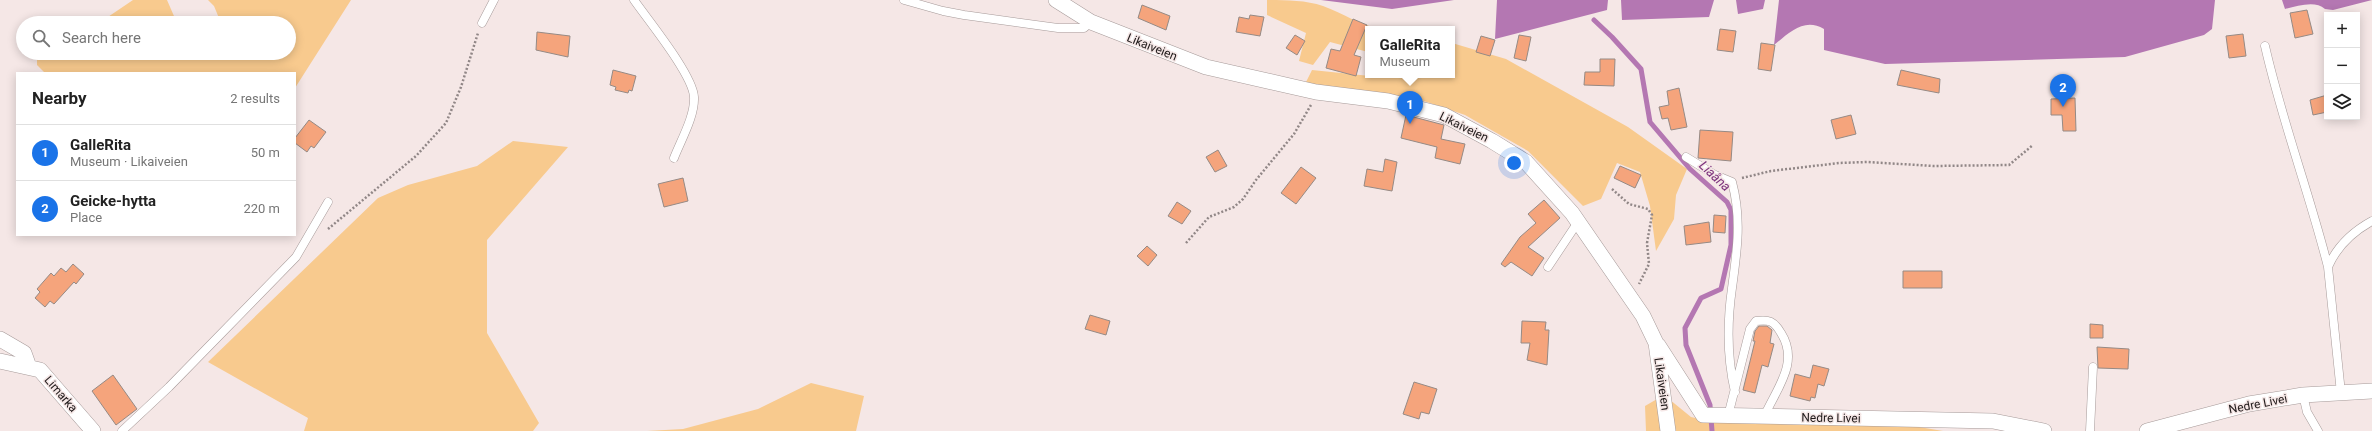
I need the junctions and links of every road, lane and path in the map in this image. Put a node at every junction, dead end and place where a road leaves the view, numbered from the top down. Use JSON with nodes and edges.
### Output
{"nodes":[{"id":1,"x":494,"y":0,"type":"edge"},
{"id":2,"x":634,"y":0,"type":"edge"},
{"id":3,"x":904,"y":0,"type":"edge"},
{"id":4,"x":1056,"y":0,"type":"edge"},
{"id":5,"x":1091,"y":22,"type":"junction"},
{"id":6,"x":482,"y":23,"type":"joint"},
{"id":7,"x":2265,"y":46,"type":"dead end"},
{"id":8,"x":1316,"y":92,"type":"junction"},
{"id":9,"x":2033,"y":146,"type":"dead end"},
{"id":10,"x":1686,"y":157,"type":"dead end"},
{"id":11,"x":674,"y":158,"type":"dead end"},
{"id":12,"x":1732,"y":182,"type":"junction"},
{"id":13,"x":1612,"y":188,"type":"dead end"},
{"id":14,"x":328,"y":202,"type":"dead end"},
{"id":15,"x":2372,"y":221,"type":"edge"},
{"id":16,"x":1578,"y":222,"type":"junction"},
{"id":17,"x":323,"y":233,"type":"dead end"},
{"id":18,"x":1186,"y":243,"type":"dead end"},
{"id":19,"x":1548,"y":267,"type":"dead end"},
{"id":20,"x":2328,"y":267,"type":"junction"},
{"id":21,"x":1627,"y":292,"type":"junction"},
{"id":22,"x":0,"y":339,"type":"edge"},
{"id":23,"x":1656,"y":343,"type":"junction"},
{"id":24,"x":0,"y":361,"type":"edge"},
{"id":25,"x":29,"y":367,"type":"junction"},
{"id":26,"x":2093,"y":367,"type":"dead end"},
{"id":27,"x":2372,"y":391,"type":"edge"},
{"id":28,"x":1734,"y":392,"type":"junction"},
{"id":29,"x":2341,"y":393,"type":"junction"},
{"id":30,"x":2303,"y":395,"type":"junction"},
{"id":31,"x":1728,"y":416,"type":"junction"},
{"id":32,"x":1764,"y":417,"type":"junction"},
{"id":33,"x":93,"y":431,"type":"edge"},
{"id":34,"x":122,"y":431,"type":"edge"},
{"id":35,"x":1668,"y":431,"type":"edge"},
{"id":36,"x":2044,"y":431,"type":"edge"},
{"id":37,"x":2090,"y":431,"type":"edge"},
{"id":38,"x":2147,"y":431,"type":"edge"},
{"id":39,"x":2318,"y":431,"type":"edge"}],
"edges":[{"from":1,"to":6,"type":"lane"},
{"from":2,"to":11,"type":"lane"},
{"from":3,"to":5,"type":"lane"},
{"from":4,"to":5,"type":"street","name":"Likaiveien"},
{"from":5,"to":8,"type":"street","name":"Likaiveien"},
{"from":6,"to":17,"type":"path"},
{"from":7,"to":20,"type":"lane"},
{"from":8,"to":16,"type":"street","name":"Likaiveien"},
{"from":8,"to":18,"type":"path"},
{"from":9,"to":12,"type":"path"},
{"from":10,"to":12,"type":"lane"},
{"from":12,"to":28,"type":"lane"},
{"from":13,"to":21,"type":"path"},
{"from":14,"to":34,"type":"lane"},
{"from":15,"to":20,"type":"lane"},
{"from":16,"to":19,"type":"lane"},
{"from":16,"to":21,"type":"street","name":"Likaiveien"},
{"from":20,"to":29,"type":"lane"},
{"from":21,"to":23,"type":"street","name":"Likaiveien"},
{"from":22,"to":25,"type":"street"},
{"from":23,"to":31,"type":"street","name":"Nedre Livei"},
{"from":23,"to":35,"type":"street","name":"Likaiveien"},
{"from":24,"to":25,"type":"street","name":"Limarka"},
{"from":25,"to":33,"type":"street","name":"Limarka"},
{"from":26,"to":37,"type":"lane"},
{"from":27,"to":29,"type":"street","name":"Nedre Livei"},
{"from":28,"to":31,"type":"lane"},
{"from":28,"to":32,"type":"lane"},
{"from":29,"to":30,"type":"street","name":"Nedre Livei"},
{"from":30,"to":38,"type":"street","name":"Nedre Livei"},
{"from":30,"to":39,"type":"lane"},
{"from":31,"to":32,"type":"street","name":"Nedre Livei"},
{"from":32,"to":36,"type":"street","name":"Nedre Livei"}]}
